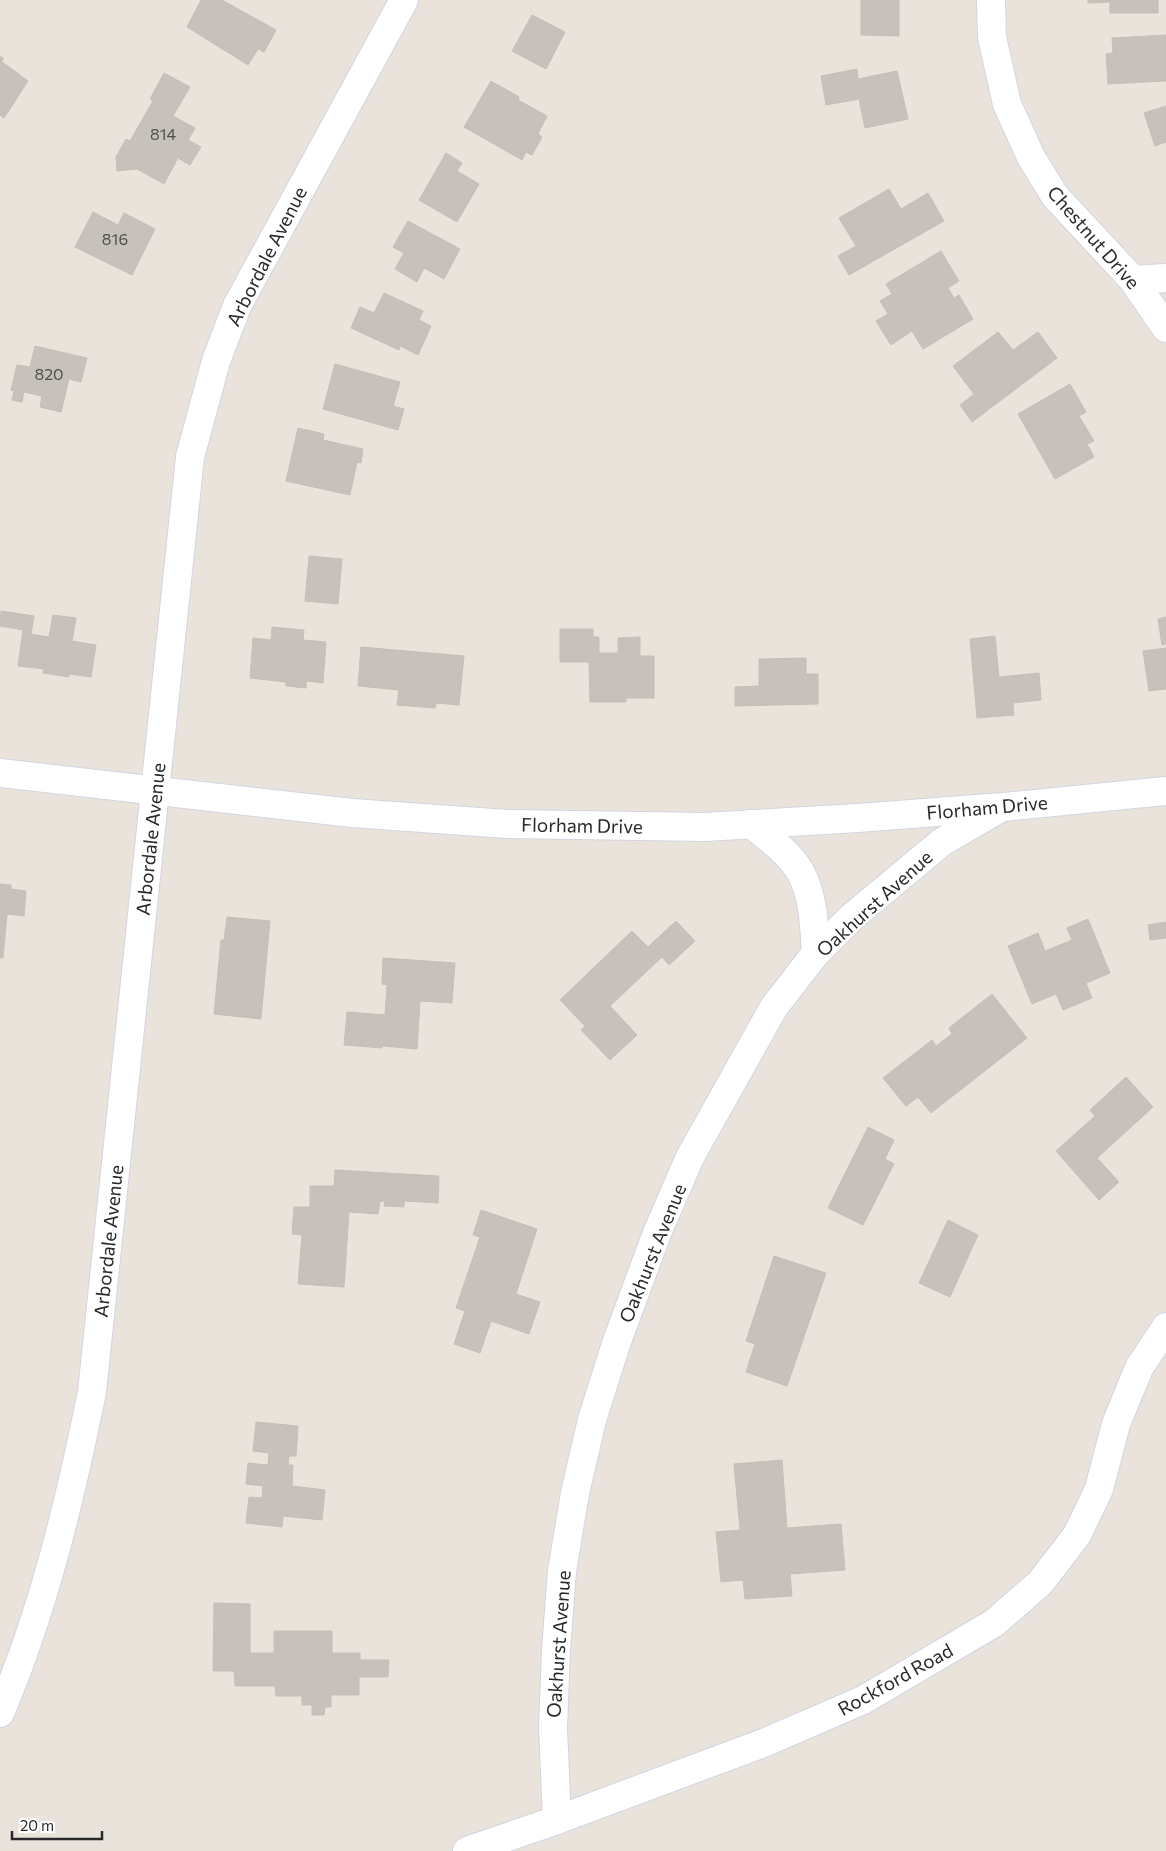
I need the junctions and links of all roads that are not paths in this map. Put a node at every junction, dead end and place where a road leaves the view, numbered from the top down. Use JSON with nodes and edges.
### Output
{"nodes":[{"id":1,"x":404,"y":0,"type":"edge"},
{"id":2,"x":992,"y":0,"type":"edge"},
{"id":3,"x":1166,"y":278,"type":"edge"},
{"id":4,"x":1133,"y":280,"type":"junction"},
{"id":5,"x":1166,"y":328,"type":"edge"},
{"id":6,"x":0,"y":773,"type":"edge"},
{"id":7,"x":156,"y":791,"type":"junction"},
{"id":8,"x":1166,"y":791,"type":"edge"},
{"id":9,"x":1003,"y":807,"type":"junction"},
{"id":10,"x":751,"y":824,"type":"junction"},
{"id":11,"x":816,"y":953,"type":"junction"},
{"id":12,"x":1166,"y":1328,"type":"edge"},
{"id":13,"x":0,"y":1712,"type":"edge"},
{"id":14,"x":557,"y":1820,"type":"junction"},
{"id":15,"x":467,"y":1851,"type":"edge"}],
"edges":[{"from":1,"to":7,"type":"street","name":"Arbordale Avenue"},
{"from":2,"to":4,"type":"street","name":"Chestnut Drive"},
{"from":3,"to":4,"type":"street"},
{"from":4,"to":5,"type":"street","name":"Chestnut Drive"},
{"from":6,"to":7,"type":"street","name":"Florham Drive"},
{"from":7,"to":10,"type":"street","name":"Florham Drive"},
{"from":7,"to":13,"type":"street","name":"Arbordale Avenue"},
{"from":8,"to":9,"type":"street","name":"Florham Drive"},
{"from":9,"to":10,"type":"street","name":"Florham Drive"},
{"from":9,"to":11,"type":"street","name":"Oakhurst Avenue"},
{"from":10,"to":11,"type":"street"},
{"from":11,"to":14,"type":"street","name":"Oakhurst Avenue"},
{"from":12,"to":14,"type":"street","name":"Rockford Road"},
{"from":14,"to":15,"type":"street","name":"Rockford Road"}]}
